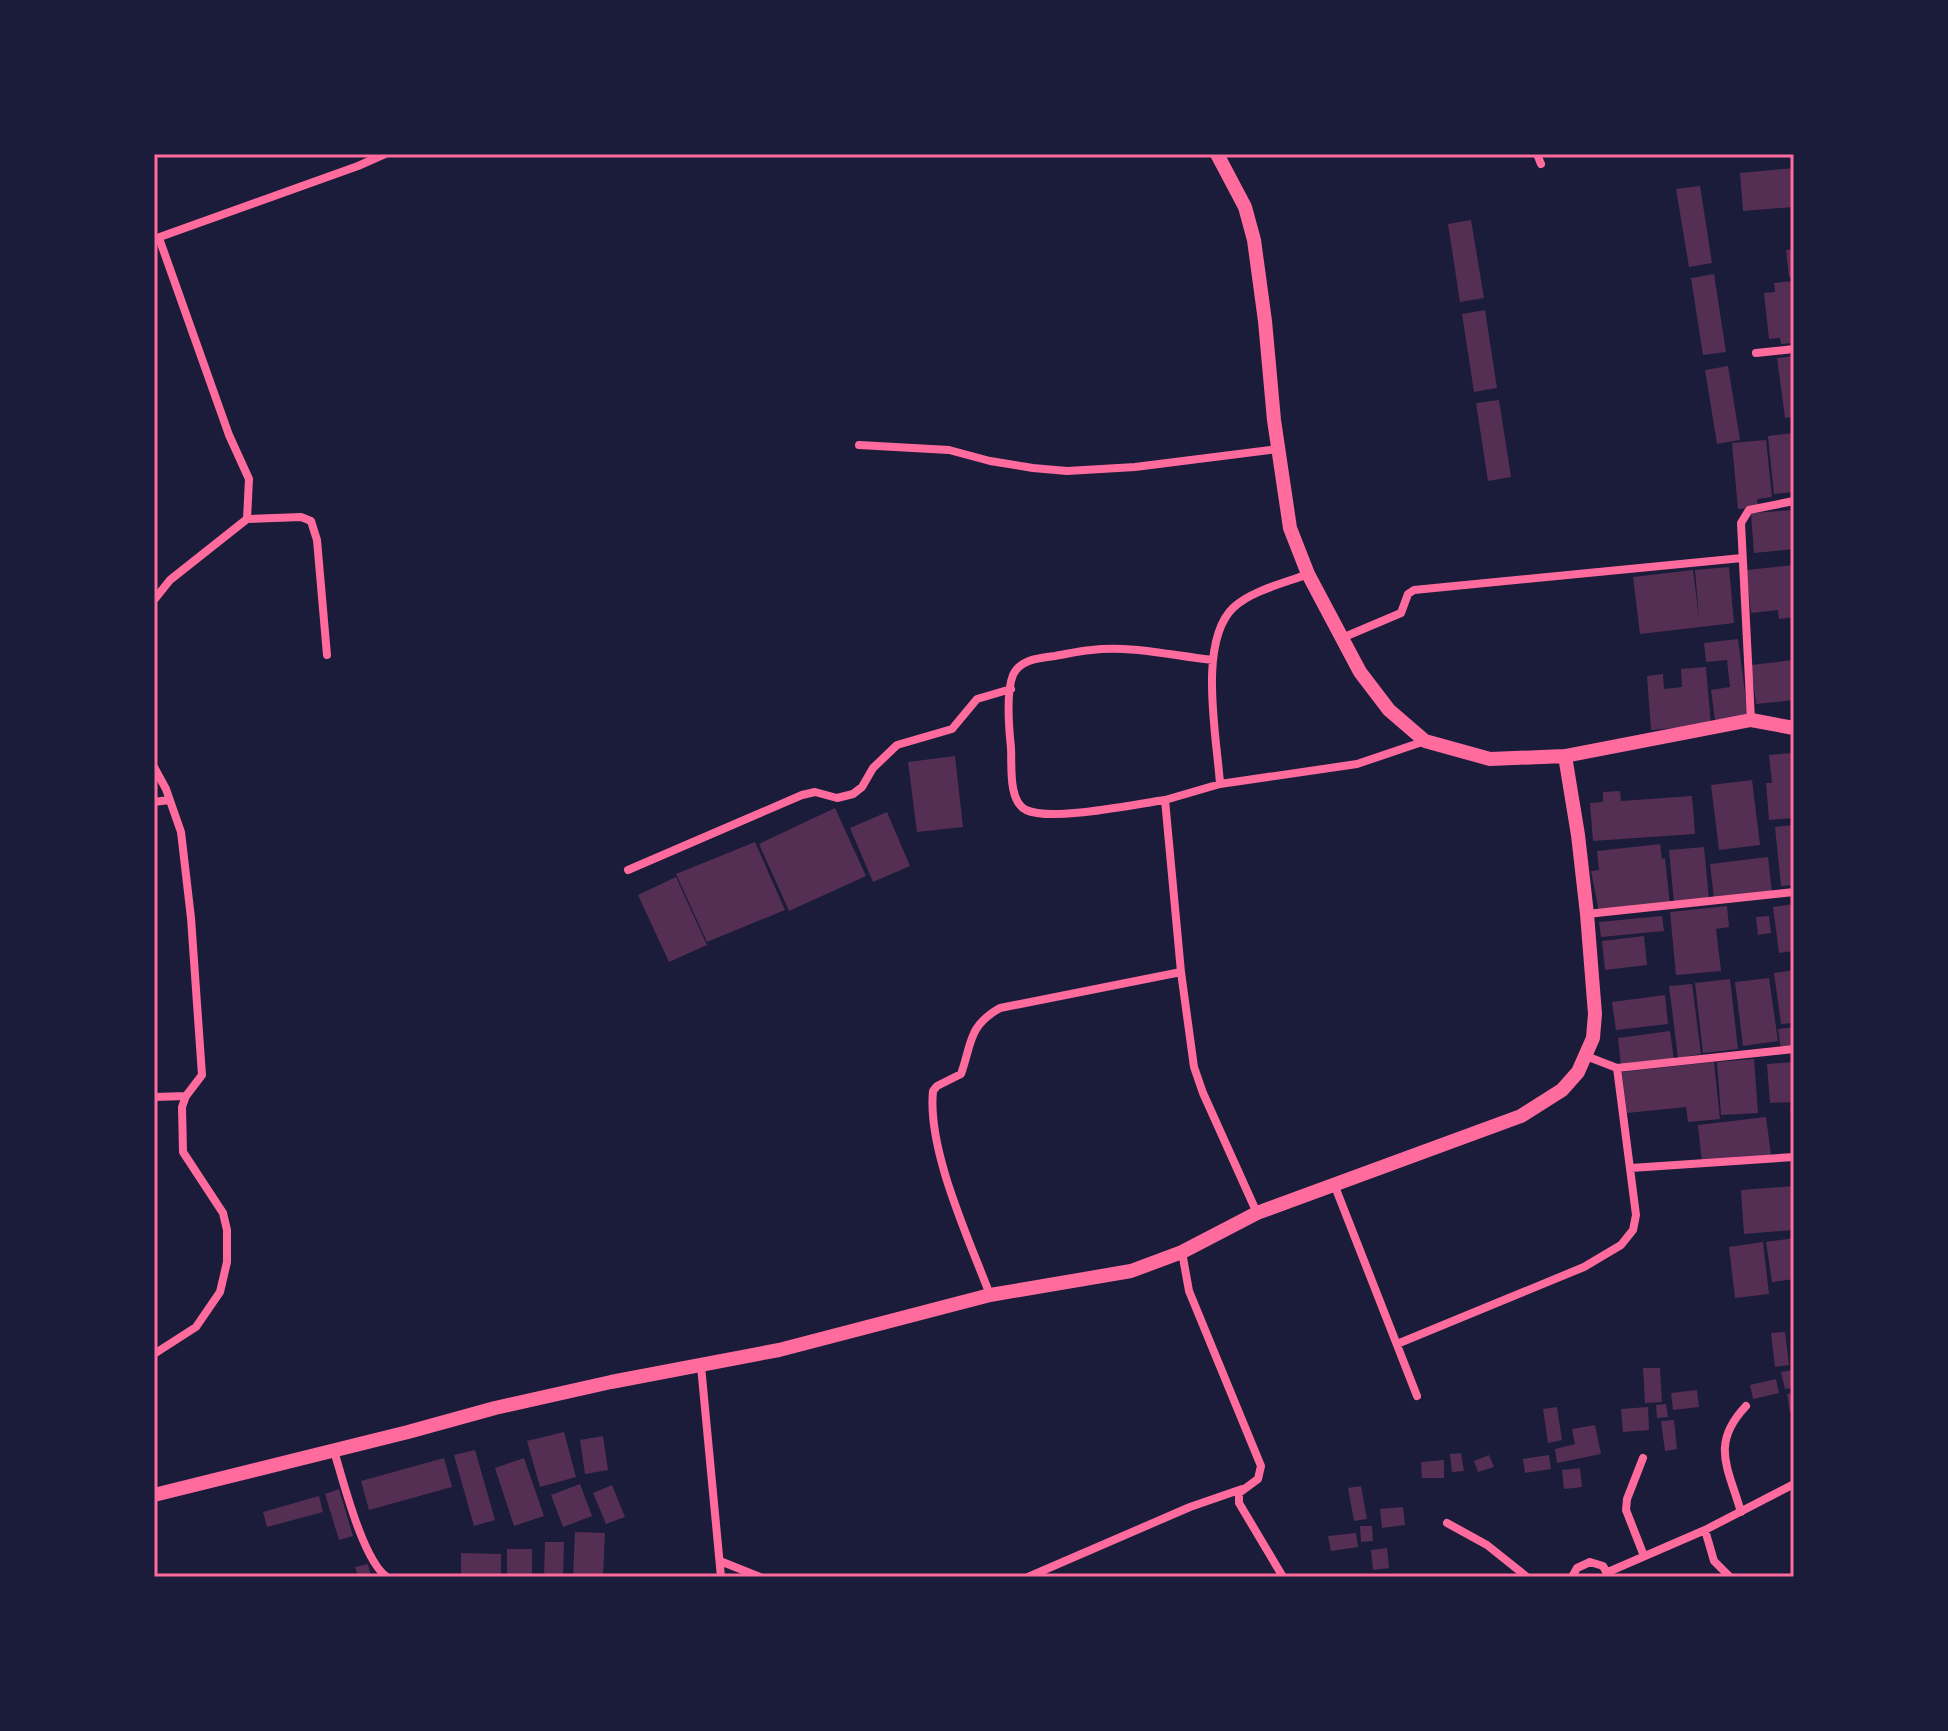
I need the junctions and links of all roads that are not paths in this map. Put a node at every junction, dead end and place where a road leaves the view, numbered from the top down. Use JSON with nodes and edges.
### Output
{"nodes":[{"id":1,"x":385,"y":154,"type":"edge"},
{"id":2,"x":1217,"y":154,"type":"edge"},
{"id":3,"x":1537,"y":154,"type":"edge"},
{"id":4,"x":1541,"y":164,"type":"dead end"},
{"id":5,"x":156,"y":238,"type":"edge"},
{"id":6,"x":1794,"y":349,"type":"edge"},
{"id":7,"x":1756,"y":353,"type":"dead end"},
{"id":8,"x":859,"y":445,"type":"dead end"},
{"id":9,"x":1278,"y":449,"type":"junction"},
{"id":10,"x":1794,"y":501,"type":"edge"},
{"id":11,"x":247,"y":519,"type":"junction"},
{"id":12,"x":1742,"y":558,"type":"junction"},
{"id":13,"x":1308,"y":574,"type":"junction"},
{"id":14,"x":154,"y":600,"type":"edge"},
{"id":15,"x":1342,"y":638,"type":"junction"},
{"id":16,"x":327,"y":655,"type":"dead end"},
{"id":17,"x":1213,"y":660,"type":"junction"},
{"id":18,"x":1011,"y":689,"type":"junction"},
{"id":19,"x":1751,"y":720,"type":"junction"},
{"id":20,"x":1794,"y":728,"type":"edge"},
{"id":21,"x":1425,"y":741,"type":"junction"},
{"id":22,"x":1565,"y":756,"type":"junction"},
{"id":23,"x":154,"y":767,"type":"edge"},
{"id":24,"x":1220,"y":784,"type":"junction"},
{"id":25,"x":169,"y":800,"type":"junction"},
{"id":26,"x":1165,"y":800,"type":"junction"},
{"id":27,"x":154,"y":802,"type":"edge"},
{"id":28,"x":628,"y":870,"type":"dead end"},
{"id":29,"x":1794,"y":892,"type":"edge"},
{"id":30,"x":1587,"y":914,"type":"junction"},
{"id":31,"x":1181,"y":972,"type":"junction"},
{"id":32,"x":1794,"y":1049,"type":"edge"},
{"id":33,"x":1586,"y":1056,"type":"junction"},
{"id":34,"x":1617,"y":1068,"type":"junction"},
{"id":35,"x":186,"y":1096,"type":"junction"},
{"id":36,"x":154,"y":1097,"type":"edge"},
{"id":37,"x":1794,"y":1157,"type":"edge"},
{"id":38,"x":1631,"y":1168,"type":"junction"},
{"id":39,"x":1334,"y":1184,"type":"junction"},
{"id":40,"x":1257,"y":1213,"type":"junction"},
{"id":41,"x":1182,"y":1252,"type":"junction"},
{"id":42,"x":990,"y":1295,"type":"junction"},
{"id":43,"x":1397,"y":1344,"type":"junction"},
{"id":44,"x":154,"y":1354,"type":"edge"},
{"id":45,"x":701,"y":1366,"type":"junction"},
{"id":46,"x":1417,"y":1396,"type":"dead end"},
{"id":47,"x":1746,"y":1406,"type":"dead end"},
{"id":48,"x":334,"y":1451,"type":"junction"},
{"id":49,"x":1643,"y":1458,"type":"dead end"},
{"id":50,"x":1794,"y":1484,"type":"edge"},
{"id":51,"x":1243,"y":1489,"type":"junction"},
{"id":52,"x":154,"y":1495,"type":"edge"},
{"id":53,"x":1741,"y":1512,"type":"junction"},
{"id":54,"x":1447,"y":1523,"type":"dead end"},
{"id":55,"x":1705,"y":1530,"type":"junction"},
{"id":56,"x":1644,"y":1556,"type":"junction"},
{"id":57,"x":720,"y":1561,"type":"junction"},
{"id":58,"x":1608,"y":1574,"type":"edge"},
{"id":59,"x":387,"y":1577,"type":"edge"},
{"id":60,"x":721,"y":1577,"type":"edge"},
{"id":61,"x":760,"y":1577,"type":"edge"},
{"id":62,"x":1028,"y":1577,"type":"edge"},
{"id":63,"x":1283,"y":1577,"type":"edge"},
{"id":64,"x":1527,"y":1577,"type":"edge"},
{"id":65,"x":1572,"y":1577,"type":"edge"},
{"id":66,"x":1730,"y":1577,"type":"edge"}],
"edges":[{"from":1,"to":5,"type":"street"},
{"from":2,"to":9,"type":"street"},
{"from":3,"to":4,"type":"street"},
{"from":5,"to":11,"type":"street"},
{"from":6,"to":7,"type":"street"},
{"from":8,"to":9,"type":"street"},
{"from":9,"to":13,"type":"street"},
{"from":10,"to":12,"type":"street"},
{"from":11,"to":14,"type":"street"},
{"from":11,"to":16,"type":"street"},
{"from":12,"to":15,"type":"street"},
{"from":12,"to":19,"type":"street"},
{"from":13,"to":15,"type":"street"},
{"from":13,"to":17,"type":"street"},
{"from":15,"to":21,"type":"street"},
{"from":17,"to":18,"type":"street"},
{"from":17,"to":24,"type":"street"},
{"from":18,"to":26,"type":"street"},
{"from":18,"to":28,"type":"street"},
{"from":19,"to":20,"type":"street"},
{"from":19,"to":22,"type":"street"},
{"from":21,"to":22,"type":"street"},
{"from":21,"to":24,"type":"street"},
{"from":22,"to":30,"type":"street"},
{"from":23,"to":25,"type":"street"},
{"from":24,"to":26,"type":"street"},
{"from":25,"to":27,"type":"street"},
{"from":25,"to":35,"type":"street"},
{"from":26,"to":31,"type":"street"},
{"from":29,"to":30,"type":"street"},
{"from":30,"to":33,"type":"street"},
{"from":31,"to":40,"type":"street"},
{"from":31,"to":42,"type":"street"},
{"from":32,"to":34,"type":"street"},
{"from":33,"to":34,"type":"street"},
{"from":33,"to":39,"type":"street"},
{"from":34,"to":38,"type":"street"},
{"from":35,"to":36,"type":"street"},
{"from":35,"to":44,"type":"street"},
{"from":37,"to":38,"type":"street"},
{"from":38,"to":43,"type":"street"},
{"from":39,"to":40,"type":"street"},
{"from":39,"to":43,"type":"street"},
{"from":40,"to":41,"type":"street"},
{"from":41,"to":42,"type":"street"},
{"from":41,"to":51,"type":"street"},
{"from":42,"to":45,"type":"street"},
{"from":43,"to":46,"type":"street"},
{"from":45,"to":48,"type":"street"},
{"from":45,"to":57,"type":"street"},
{"from":47,"to":53,"type":"street"},
{"from":48,"to":52,"type":"street"},
{"from":48,"to":59,"type":"street"},
{"from":49,"to":56,"type":"street"},
{"from":50,"to":53,"type":"street"},
{"from":51,"to":62,"type":"street"},
{"from":51,"to":63,"type":"street"},
{"from":53,"to":55,"type":"street"},
{"from":54,"to":64,"type":"street"},
{"from":55,"to":56,"type":"street"},
{"from":55,"to":66,"type":"street"},
{"from":56,"to":58,"type":"street"},
{"from":57,"to":60,"type":"street"},
{"from":57,"to":61,"type":"street"},
{"from":58,"to":65,"type":"street"}]}
